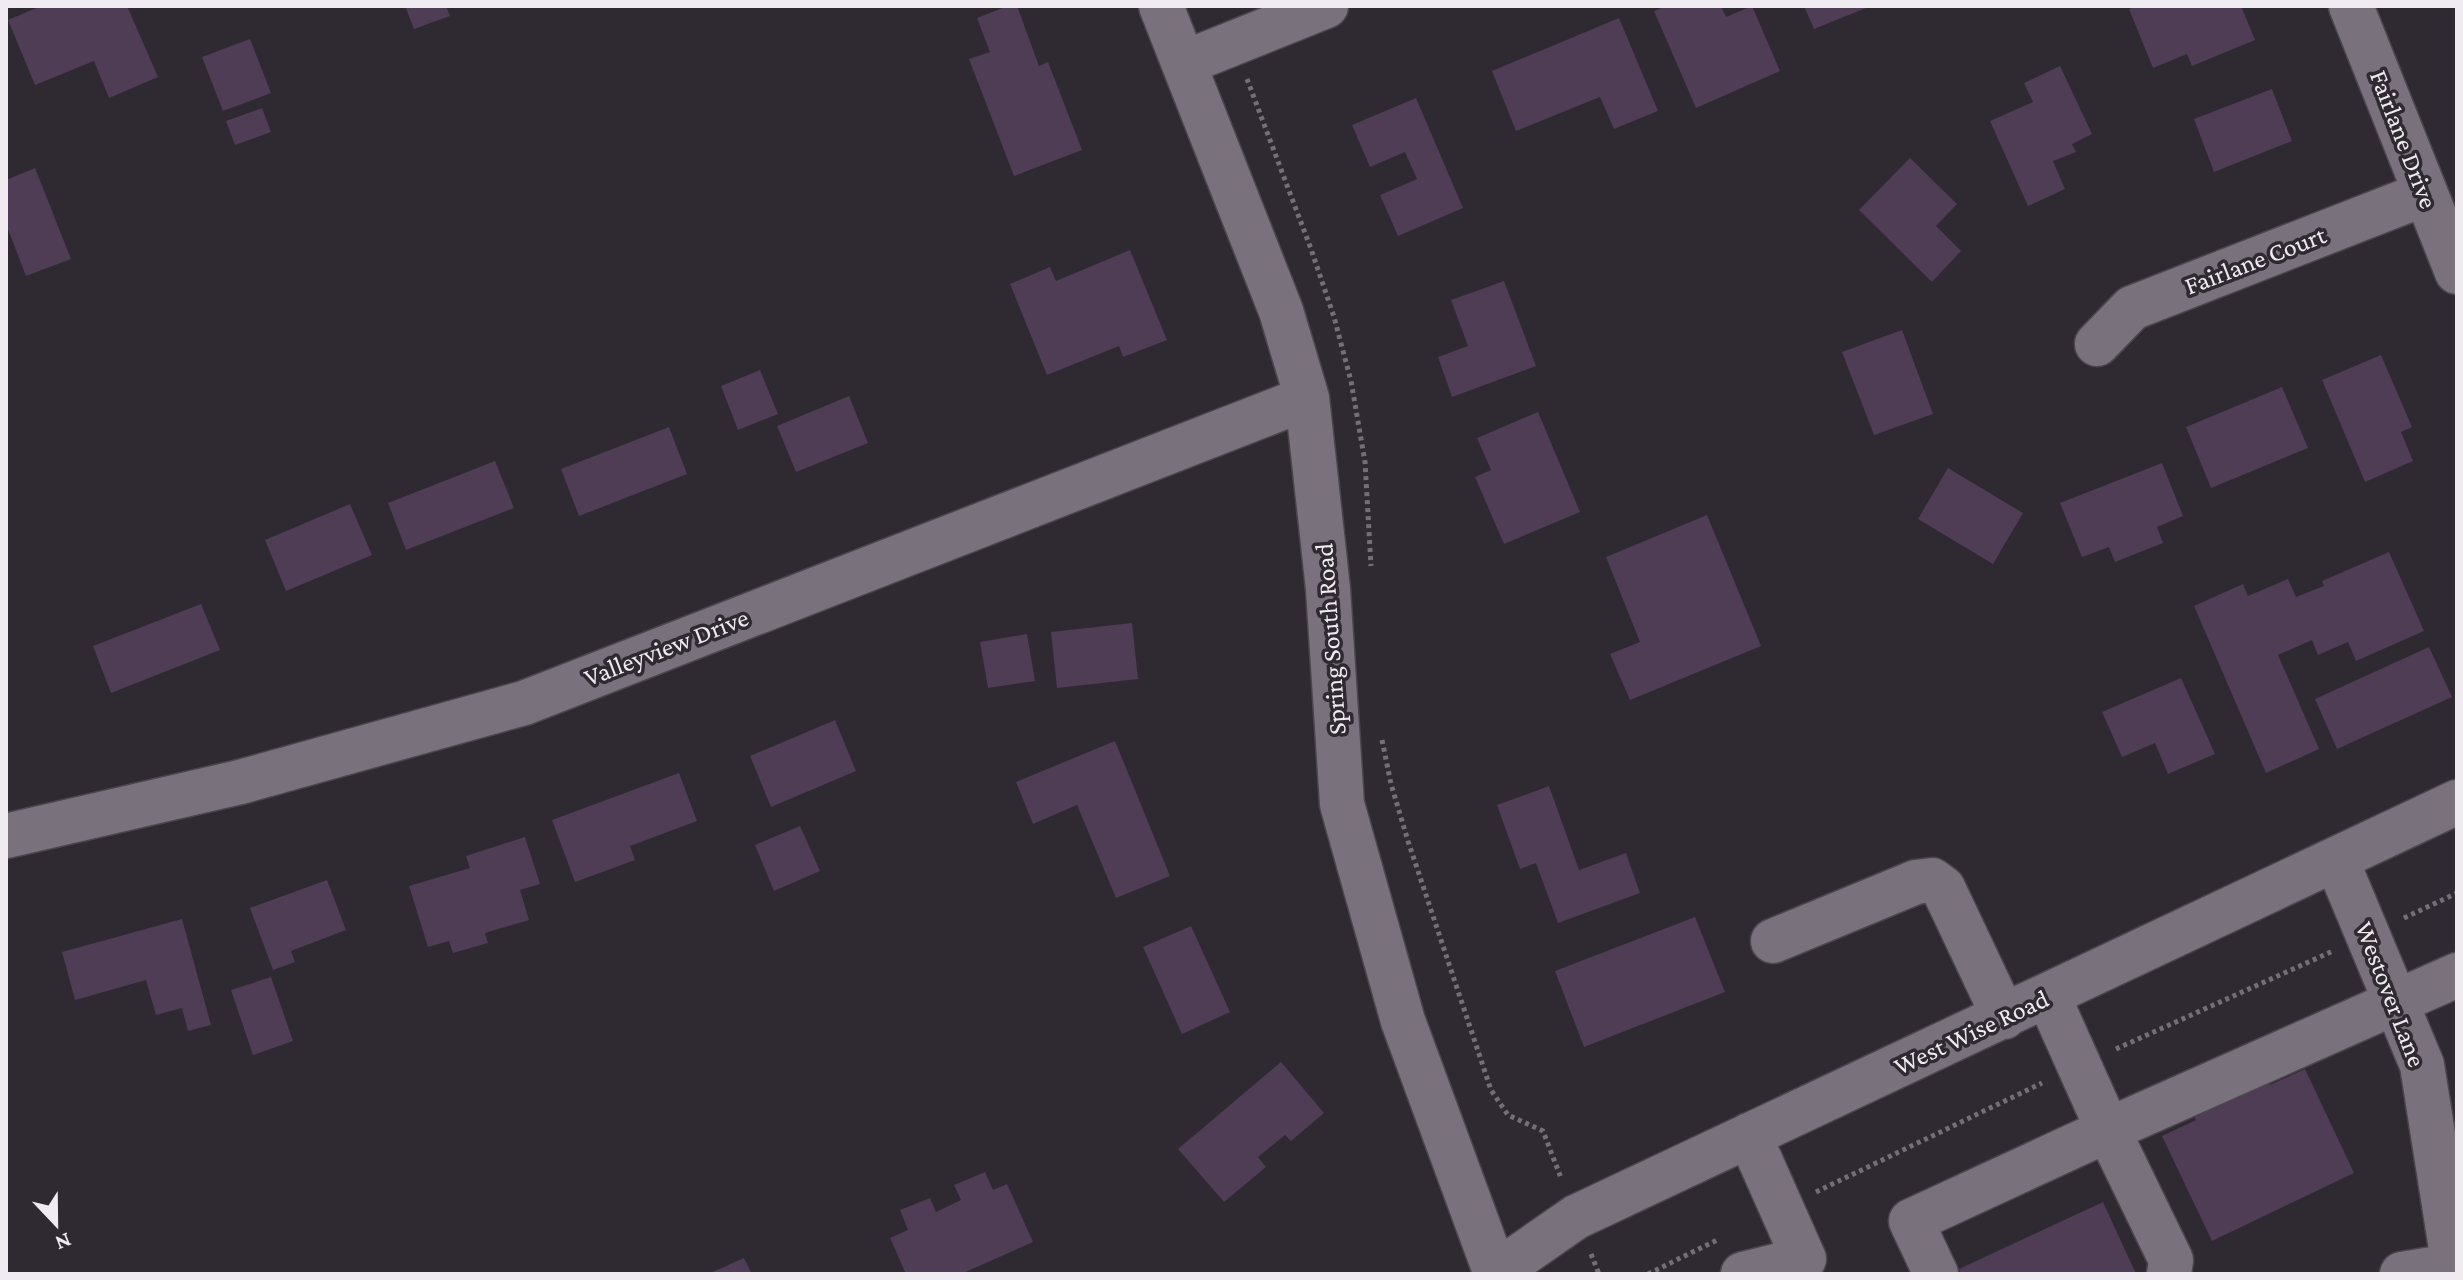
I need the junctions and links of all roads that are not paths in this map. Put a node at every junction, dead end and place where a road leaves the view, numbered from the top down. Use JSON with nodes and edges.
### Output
{"nodes":[{"id":1,"x":1161,"y":6,"type":"edge"},
{"id":2,"x":1326,"y":6,"type":"edge"},
{"id":3,"x":2351,"y":6,"type":"edge"},
{"id":4,"x":1184,"y":63,"type":"junction"},
{"id":5,"x":2424,"y":194,"type":"junction"},
{"id":6,"x":2457,"y":272,"type":"edge"},
{"id":7,"x":2097,"y":344,"type":"dead end"},
{"id":8,"x":1307,"y":398,"type":"junction"},
{"id":9,"x":2457,"y":802,"type":"edge"},
{"id":10,"x":6,"y":836,"type":"edge"},
{"id":11,"x":2336,"y":859,"type":"junction"},
{"id":12,"x":1773,"y":941,"type":"dead end"},
{"id":13,"x":2457,"y":975,"type":"edge"},
{"id":14,"x":2048,"y":996,"type":"junction"},
{"id":15,"x":2397,"y":1003,"type":"junction"},
{"id":16,"x":2004,"y":1017,"type":"junction"},
{"id":17,"x":2108,"y":1130,"type":"junction"},
{"id":18,"x":1749,"y":1135,"type":"junction"},
{"id":19,"x":2447,"y":1162,"type":"edge"},
{"id":20,"x":1809,"y":1266,"type":"edge"},
{"id":21,"x":2455,"y":1268,"type":"edge"},
{"id":22,"x":1495,"y":1274,"type":"edge"},
{"id":23,"x":1743,"y":1274,"type":"edge"},
{"id":24,"x":1936,"y":1274,"type":"edge"},
{"id":25,"x":2169,"y":1274,"type":"edge"},
{"id":26,"x":2402,"y":1274,"type":"edge"}],
"edges":[{"from":1,"to":4,"type":"street","name":"Spring South Road"},
{"from":2,"to":4,"type":"street"},
{"from":3,"to":5,"type":"street","name":"Fairlane Drive"},
{"from":4,"to":8,"type":"street","name":"Spring South Road"},
{"from":5,"to":6,"type":"street","name":"Fairlane Drive"},
{"from":5,"to":7,"type":"street","name":"Fairlane Court"},
{"from":8,"to":10,"type":"street","name":"Valleyview Drive"},
{"from":8,"to":22,"type":"street","name":"Spring South Road"},
{"from":9,"to":11,"type":"street","name":"West Wise Road"},
{"from":11,"to":14,"type":"street","name":"West Wise Road"},
{"from":11,"to":15,"type":"street","name":"Westover Lane"},
{"from":12,"to":16,"type":"street"},
{"from":13,"to":15,"type":"street"},
{"from":14,"to":16,"type":"street","name":"West Wise Road"},
{"from":14,"to":17,"type":"street"},
{"from":15,"to":17,"type":"street"},
{"from":15,"to":19,"type":"street","name":"Westover Lane"},
{"from":16,"to":18,"type":"street","name":"West Wise Road"},
{"from":17,"to":24,"type":"street"},
{"from":17,"to":25,"type":"street"},
{"from":18,"to":20,"type":"street"},
{"from":18,"to":22,"type":"street","name":"West Wise Road"},
{"from":19,"to":21,"type":"street","name":"Westover Lane"},
{"from":20,"to":23,"type":"street"},
{"from":21,"to":26,"type":"street"}]}
